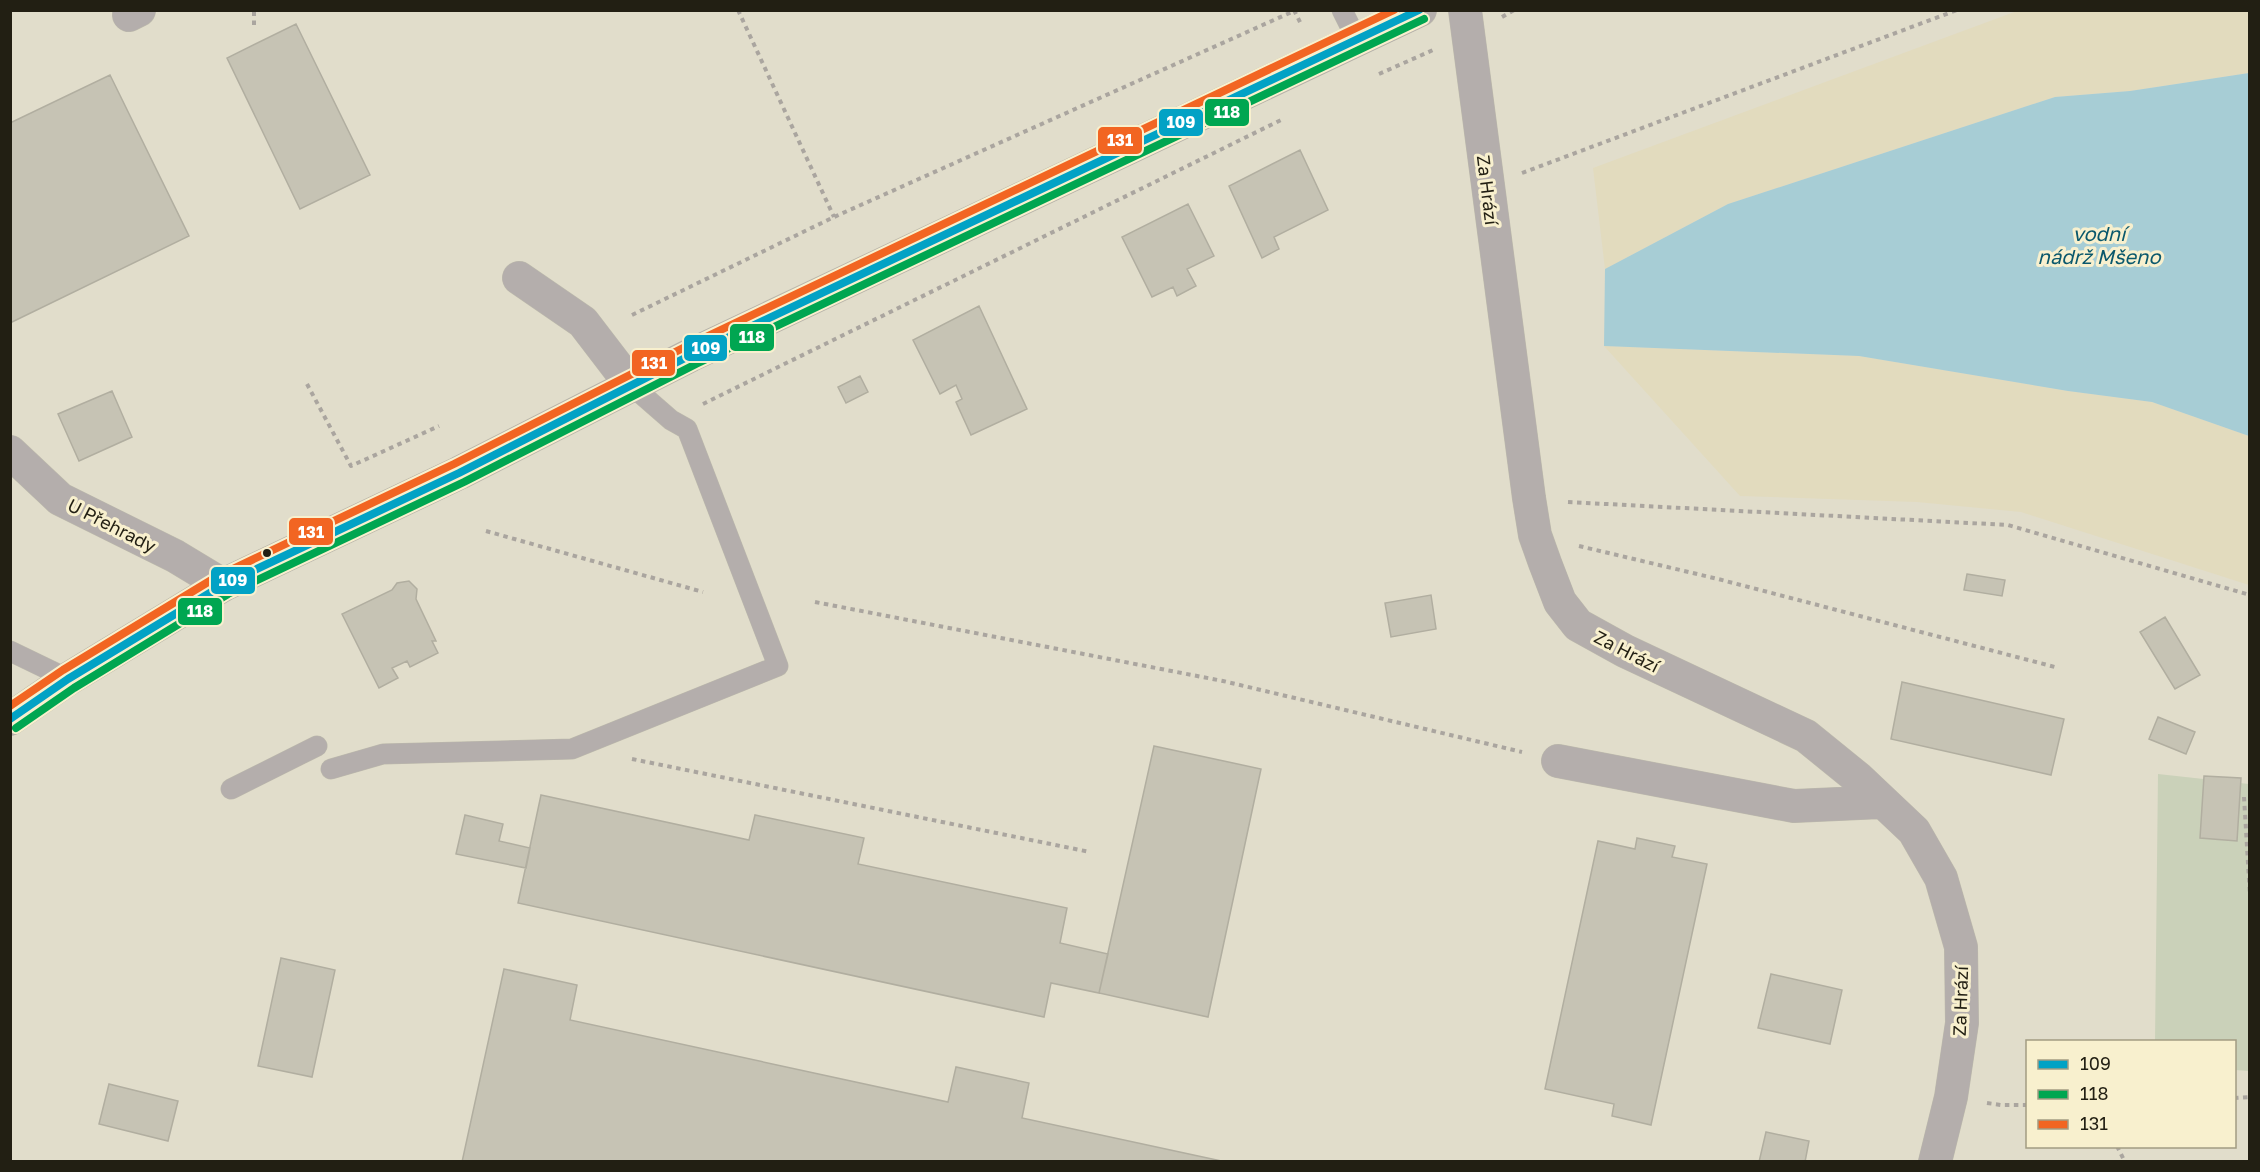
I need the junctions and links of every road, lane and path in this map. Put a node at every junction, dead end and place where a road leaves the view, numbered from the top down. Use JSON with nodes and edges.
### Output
{"nodes":[{"id":1,"x":255,"y":10,"type":"edge"},
{"id":2,"x":738,"y":10,"type":"edge"},
{"id":3,"x":1342,"y":10,"type":"edge"},
{"id":4,"x":1420,"y":10,"type":"edge"},
{"id":5,"x":1957,"y":10,"type":"edge"},
{"id":6,"x":1294,"y":11,"type":"edge"},
{"id":7,"x":1467,"y":22,"type":"edge"},
{"id":8,"x":254,"y":25,"type":"dead end"},
{"id":9,"x":1357,"y":40,"type":"junction"},
{"id":10,"x":1374,"y":76,"type":"dead end"},
{"id":11,"x":1289,"y":116,"type":"dead end"},
{"id":12,"x":1488,"y":185,"type":"junction"},
{"id":13,"x":834,"y":217,"type":"junction"},
{"id":14,"x":519,"y":278,"type":"dead end"},
{"id":15,"x":632,"y":315,"type":"dead end"},
{"id":16,"x":307,"y":384,"type":"dead end"},
{"id":17,"x":632,"y":386,"type":"junction"},
{"id":18,"x":701,"y":405,"type":"dead end"},
{"id":19,"x":439,"y":426,"type":"dead end"},
{"id":20,"x":10,"y":452,"type":"edge"},
{"id":21,"x":1529,"y":498,"type":"junction"},
{"id":22,"x":486,"y":531,"type":"dead end"},
{"id":23,"x":1535,"y":535,"type":"junction"},
{"id":24,"x":223,"y":585,"type":"junction"},
{"id":25,"x":703,"y":592,"type":"dead end"},
{"id":26,"x":2250,"y":595,"type":"edge"},
{"id":27,"x":815,"y":602,"type":"dead end"},
{"id":28,"x":10,"y":651,"type":"edge"},
{"id":29,"x":2055,"y":668,"type":"dead end"},
{"id":30,"x":68,"y":679,"type":"junction"},
{"id":31,"x":10,"y":719,"type":"edge"},
{"id":32,"x":317,"y":746,"type":"dead end"},
{"id":33,"x":572,"y":749,"type":"junction"},
{"id":34,"x":1558,"y":761,"type":"joint"},
{"id":35,"x":331,"y":769,"type":"dead end"},
{"id":36,"x":231,"y":789,"type":"dead end"},
{"id":37,"x":2244,"y":797,"type":"dead end"},
{"id":38,"x":1882,"y":801,"type":"junction"},
{"id":39,"x":1090,"y":852,"type":"dead end"},
{"id":40,"x":2250,"y":896,"type":"edge"},
{"id":41,"x":1935,"y":1161,"type":"edge"}],
"edges":[{"from":1,"to":8,"type":"path"},
{"from":2,"to":13,"type":"path"},
{"from":3,"to":9,"type":"lane"},
{"from":4,"to":9,"type":"street"},
{"from":5,"to":12,"type":"path"},
{"from":6,"to":13,"type":"path"},
{"from":7,"to":10,"type":"path"},
{"from":7,"to":12,"type":"street","name":"Za Hrází"},
{"from":9,"to":17,"type":"street"},
{"from":11,"to":18,"type":"path"},
{"from":12,"to":21,"type":"street","name":"Za Hrází"},
{"from":13,"to":15,"type":"path"},
{"from":14,"to":17,"type":"street"},
{"from":16,"to":19,"type":"path"},
{"from":17,"to":24,"type":"street"},
{"from":17,"to":33,"type":"lane"},
{"from":20,"to":24,"type":"street","name":"U Přehrady"},
{"from":21,"to":23,"type":"street","name":"Za Hrází"},
{"from":21,"to":26,"type":"path"},
{"from":22,"to":25,"type":"path"},
{"from":23,"to":29,"type":"path"},
{"from":23,"to":38,"type":"street","name":"Za Hrází"},
{"from":24,"to":30,"type":"street"},
{"from":27,"to":34,"type":"path"},
{"from":28,"to":30,"type":"lane"},
{"from":30,"to":31,"type":"street"},
{"from":32,"to":36,"type":"lane"},
{"from":33,"to":35,"type":"lane"},
{"from":33,"to":39,"type":"path"},
{"from":34,"to":38,"type":"street"},
{"from":37,"to":40,"type":"path"},
{"from":38,"to":41,"type":"street","name":"Za Hrází"}]}
